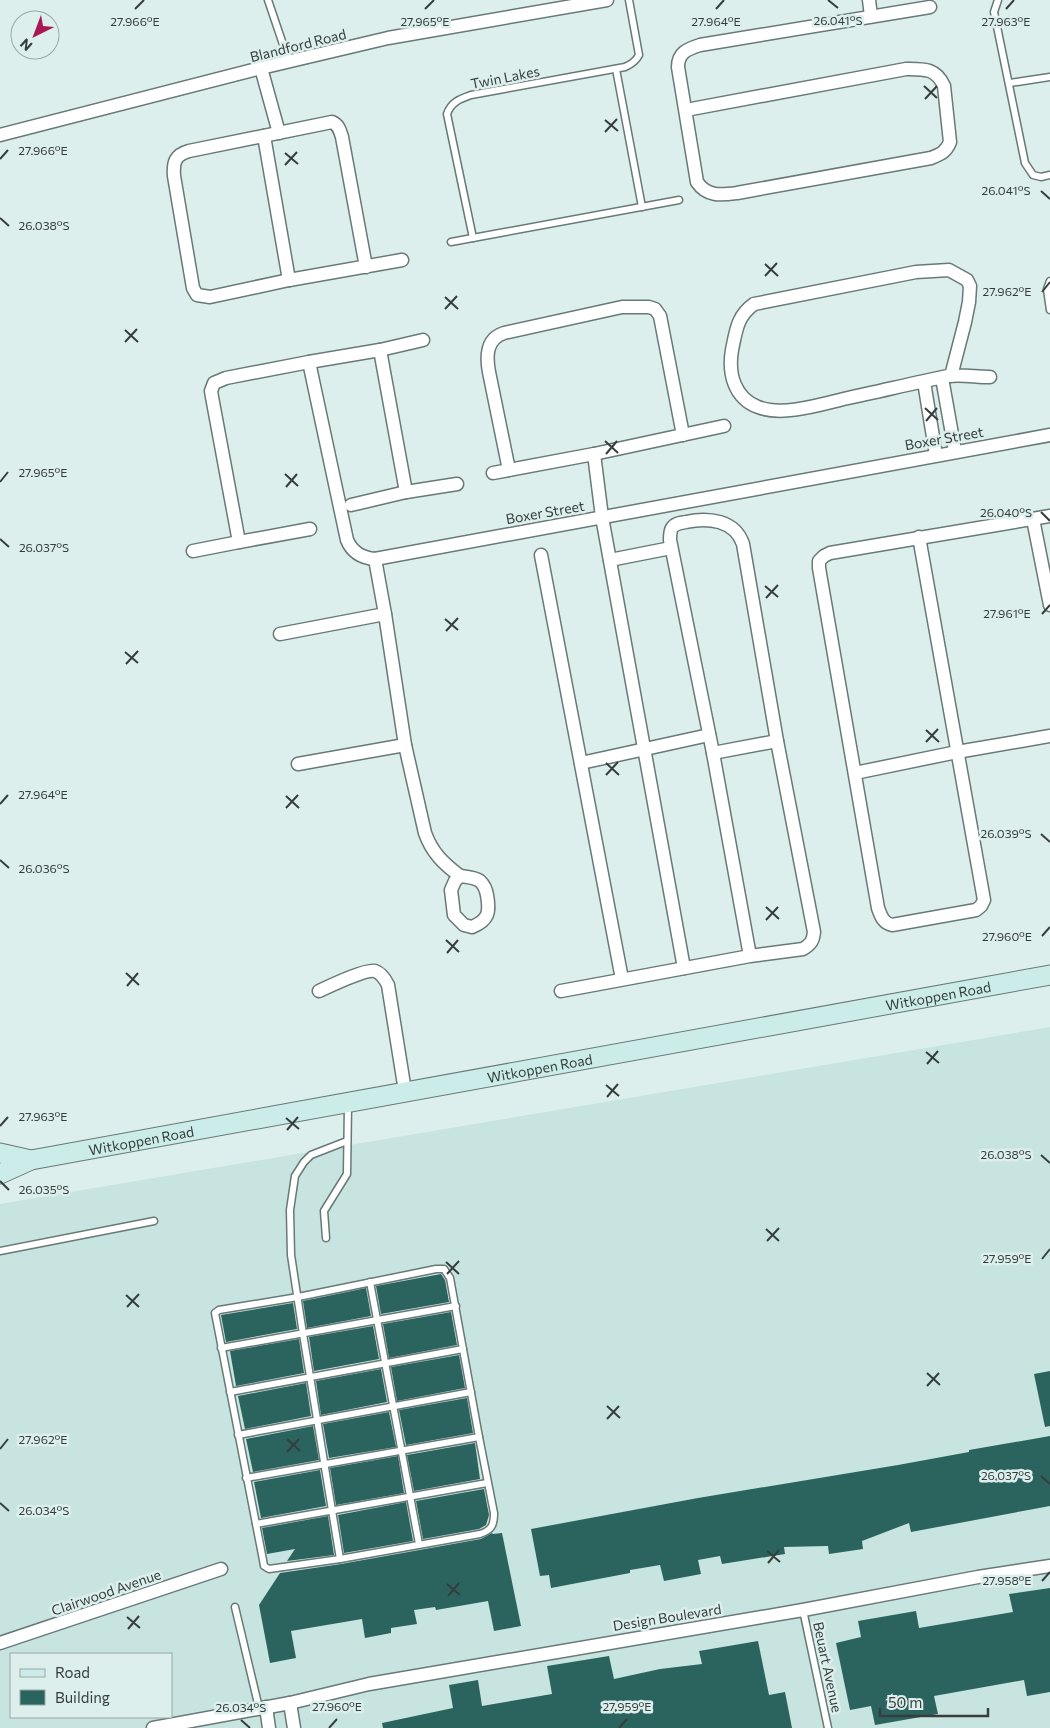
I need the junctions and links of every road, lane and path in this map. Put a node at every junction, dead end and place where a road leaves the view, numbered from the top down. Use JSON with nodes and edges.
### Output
{"nodes":[{"id":1,"x":268,"y":0,"type":"edge"},
{"id":2,"x":607,"y":0,"type":"edge"},
{"id":3,"x":629,"y":0,"type":"edge"},
{"id":4,"x":869,"y":0,"type":"edge"},
{"id":5,"x":887,"y":0,"type":"edge"},
{"id":6,"x":998,"y":0,"type":"edge"},
{"id":7,"x":930,"y":7,"type":"dead end"},
{"id":8,"x":889,"y":13,"type":"junction"},
{"id":9,"x":871,"y":16,"type":"junction"},
{"id":10,"x":289,"y":62,"type":"junction"},
{"id":11,"x":261,"y":68,"type":"junction"},
{"id":12,"x":616,"y":69,"type":"junction"},
{"id":13,"x":1050,"y":77,"type":"edge"},
{"id":14,"x":1010,"y":83,"type":"junction"},
{"id":15,"x":686,"y":110,"type":"junction"},
{"id":16,"x":280,"y":133,"type":"junction"},
{"id":17,"x":0,"y":135,"type":"edge"},
{"id":18,"x":264,"y":136,"type":"junction"},
{"id":19,"x":1050,"y":175,"type":"edge"},
{"id":20,"x":679,"y":200,"type":"dead end"},
{"id":21,"x":642,"y":207,"type":"junction"},
{"id":22,"x":473,"y":238,"type":"junction"},
{"id":23,"x":451,"y":242,"type":"dead end"},
{"id":24,"x":402,"y":260,"type":"dead end"},
{"id":25,"x":366,"y":266,"type":"junction"},
{"id":26,"x":290,"y":280,"type":"junction"},
{"id":27,"x":1050,"y":281,"type":"edge"},
{"id":28,"x":1050,"y":310,"type":"edge"},
{"id":29,"x":423,"y":340,"type":"dead end"},
{"id":30,"x":380,"y":350,"type":"junction"},
{"id":31,"x":310,"y":362,"type":"junction"},
{"id":32,"x":946,"y":377,"type":"junction"},
{"id":33,"x":990,"y":377,"type":"dead end"},
{"id":34,"x":924,"y":382,"type":"junction"},
{"id":35,"x":724,"y":426,"type":"dead end"},
{"id":36,"x":683,"y":435,"type":"junction"},
{"id":37,"x":1050,"y":435,"type":"edge"},
{"id":38,"x":955,"y":451,"type":"junction"},
{"id":39,"x":594,"y":454,"type":"junction"},
{"id":40,"x":936,"y":455,"type":"junction"},
{"id":41,"x":509,"y":470,"type":"junction"},
{"id":42,"x":492,"y":473,"type":"dead end"},
{"id":43,"x":456,"y":484,"type":"dead end"},
{"id":44,"x":406,"y":492,"type":"junction"},
{"id":45,"x":351,"y":505,"type":"dead end"},
{"id":46,"x":1050,"y":516,"type":"edge"},
{"id":47,"x":602,"y":517,"type":"junction"},
{"id":48,"x":1033,"y":519,"type":"junction"},
{"id":49,"x":310,"y":529,"type":"dead end"},
{"id":50,"x":919,"y":537,"type":"junction"},
{"id":51,"x":238,"y":542,"type":"junction"},
{"id":52,"x":671,"y":548,"type":"junction"},
{"id":53,"x":193,"y":550,"type":"dead end"},
{"id":54,"x":540,"y":555,"type":"dead end"},
{"id":55,"x":375,"y":559,"type":"junction"},
{"id":56,"x":610,"y":560,"type":"junction"},
{"id":57,"x":1048,"y":578,"type":"edge"},
{"id":58,"x":1050,"y":605,"type":"edge"},
{"id":59,"x":385,"y":614,"type":"junction"},
{"id":60,"x":280,"y":634,"type":"dead end"},
{"id":61,"x":710,"y":735,"type":"junction"},
{"id":62,"x":1050,"y":736,"type":"edge"},
{"id":63,"x":777,"y":741,"type":"junction"},
{"id":64,"x":406,"y":745,"type":"junction"},
{"id":65,"x":644,"y":749,"type":"junction"},
{"id":66,"x":957,"y":752,"type":"junction"},
{"id":67,"x":713,"y":753,"type":"junction"},
{"id":68,"x":581,"y":763,"type":"junction"},
{"id":69,"x":298,"y":764,"type":"dead end"},
{"id":70,"x":855,"y":774,"type":"junction"},
{"id":71,"x":460,"y":876,"type":"dead end"},
{"id":72,"x":750,"y":956,"type":"junction"},
{"id":73,"x":684,"y":968,"type":"junction"},
{"id":74,"x":1050,"y":975,"type":"edge"},
{"id":75,"x":622,"y":979,"type":"junction"},
{"id":76,"x":320,"y":991,"type":"dead end"},
{"id":77,"x":561,"y":991,"type":"dead end"},
{"id":78,"x":405,"y":1091,"type":"junction"},
{"id":79,"x":348,"y":1102,"type":"junction"},
{"id":80,"x":347,"y":1141,"type":"junction"},
{"id":81,"x":0,"y":1153,"type":"edge"},
{"id":82,"x":31,"y":1160,"type":"junction"},
{"id":83,"x":0,"y":1174,"type":"edge"},
{"id":84,"x":154,"y":1221,"type":"dead end"},
{"id":85,"x":326,"y":1238,"type":"dead end"},
{"id":86,"x":0,"y":1250,"type":"edge"},
{"id":87,"x":370,"y":1282,"type":"junction"},
{"id":88,"x":298,"y":1297,"type":"junction"},
{"id":89,"x":456,"y":1306,"type":"junction"},
{"id":90,"x":378,"y":1320,"type":"junction"},
{"id":91,"x":303,"y":1334,"type":"junction"},
{"id":92,"x":222,"y":1348,"type":"junction"},
{"id":93,"x":463,"y":1350,"type":"junction"},
{"id":94,"x":385,"y":1363,"type":"junction"},
{"id":95,"x":310,"y":1377,"type":"junction"},
{"id":96,"x":230,"y":1392,"type":"junction"},
{"id":97,"x":471,"y":1392,"type":"junction"},
{"id":98,"x":393,"y":1407,"type":"junction"},
{"id":99,"x":318,"y":1420,"type":"junction"},
{"id":100,"x":238,"y":1435,"type":"junction"},
{"id":101,"x":479,"y":1437,"type":"junction"},
{"id":102,"x":402,"y":1451,"type":"junction"},
{"id":103,"x":324,"y":1464,"type":"junction"},
{"id":104,"x":246,"y":1478,"type":"junction"},
{"id":105,"x":488,"y":1483,"type":"junction"},
{"id":106,"x":410,"y":1497,"type":"junction"},
{"id":107,"x":332,"y":1511,"type":"junction"},
{"id":108,"x":256,"y":1524,"type":"junction"},
{"id":109,"x":419,"y":1544,"type":"junction"},
{"id":110,"x":340,"y":1559,"type":"junction"},
{"id":111,"x":1050,"y":1566,"type":"edge"},
{"id":112,"x":221,"y":1569,"type":"dead end"},
{"id":113,"x":235,"y":1608,"type":"dead end"},
{"id":114,"x":803,"y":1610,"type":"junction"},
{"id":115,"x":0,"y":1643,"type":"edge"},
{"id":116,"x":290,"y":1703,"type":"junction"},
{"id":117,"x":262,"y":1708,"type":"junction"},
{"id":118,"x":153,"y":1728,"type":"edge"},
{"id":119,"x":269,"y":1728,"type":"edge"},
{"id":120,"x":294,"y":1728,"type":"edge"},
{"id":121,"x":828,"y":1728,"type":"edge"}],
"edges":[{"from":1,"to":10,"type":"lane"},
{"from":2,"to":10,"type":"street","name":"Blandford Road"},
{"from":3,"to":12,"type":"lane","name":"Twin Lakes"},
{"from":4,"to":9,"type":"street"},
{"from":5,"to":8,"type":"street"},
{"from":6,"to":14,"type":"lane"},
{"from":7,"to":8,"type":"street"},
{"from":8,"to":9,"type":"street"},
{"from":9,"to":15,"type":"street"},
{"from":10,"to":11,"type":"street","name":"Blandford Road"},
{"from":11,"to":16,"type":"street"},
{"from":11,"to":17,"type":"street","name":"Blandford Road"},
{"from":12,"to":21,"type":"lane"},
{"from":12,"to":22,"type":"lane","name":"Twin Lakes"},
{"from":13,"to":14,"type":"lane"},
{"from":14,"to":19,"type":"lane"},
{"from":15,"to":15,"type":"street"},
{"from":16,"to":18,"type":"street"},
{"from":16,"to":25,"type":"street"},
{"from":18,"to":26,"type":"street"},
{"from":18,"to":26,"type":"street"},
{"from":20,"to":21,"type":"lane"},
{"from":21,"to":22,"type":"lane"},
{"from":22,"to":23,"type":"lane"},
{"from":24,"to":25,"type":"street"},
{"from":25,"to":26,"type":"street"},
{"from":27,"to":28,"type":"lane"},
{"from":29,"to":30,"type":"street"},
{"from":30,"to":31,"type":"street"},
{"from":30,"to":44,"type":"street"},
{"from":31,"to":51,"type":"street"},
{"from":31,"to":55,"type":"street"},
{"from":32,"to":33,"type":"street"},
{"from":32,"to":34,"type":"street"},
{"from":32,"to":34,"type":"street"},
{"from":32,"to":38,"type":"street"},
{"from":34,"to":40,"type":"street"},
{"from":35,"to":36,"type":"street"},
{"from":36,"to":39,"type":"street"},
{"from":36,"to":41,"type":"street"},
{"from":37,"to":38,"type":"street","name":"Boxer Street"},
{"from":38,"to":40,"type":"street","name":"Boxer Street"},
{"from":39,"to":41,"type":"street"},
{"from":39,"to":47,"type":"street"},
{"from":40,"to":47,"type":"street","name":"Boxer Street"},
{"from":41,"to":42,"type":"street"},
{"from":43,"to":44,"type":"street"},
{"from":44,"to":45,"type":"street"},
{"from":46,"to":48,"type":"street"},
{"from":47,"to":55,"type":"street","name":"Boxer Street"},
{"from":47,"to":56,"type":"street"},
{"from":48,"to":50,"type":"street"},
{"from":48,"to":57,"type":"street"},
{"from":49,"to":51,"type":"street"},
{"from":50,"to":66,"type":"street"},
{"from":50,"to":70,"type":"street"},
{"from":51,"to":53,"type":"street"},
{"from":52,"to":56,"type":"street"},
{"from":52,"to":61,"type":"street"},
{"from":52,"to":63,"type":"street"},
{"from":54,"to":68,"type":"street"},
{"from":55,"to":59,"type":"street"},
{"from":56,"to":65,"type":"street"},
{"from":57,"to":58,"type":"street"},
{"from":59,"to":60,"type":"street"},
{"from":59,"to":64,"type":"street"},
{"from":61,"to":65,"type":"street"},
{"from":61,"to":67,"type":"street"},
{"from":62,"to":66,"type":"street"},
{"from":63,"to":67,"type":"street"},
{"from":63,"to":72,"type":"street"},
{"from":64,"to":69,"type":"street"},
{"from":64,"to":71,"type":"street"},
{"from":65,"to":68,"type":"street"},
{"from":65,"to":73,"type":"street"},
{"from":66,"to":70,"type":"street"},
{"from":66,"to":70,"type":"street"},
{"from":67,"to":72,"type":"street"},
{"from":68,"to":75,"type":"street"},
{"from":72,"to":73,"type":"street"},
{"from":73,"to":75,"type":"street"},
{"from":74,"to":78,"type":"main road","name":"Witkoppen Road"},
{"from":75,"to":77,"type":"street"},
{"from":76,"to":78,"type":"street"},
{"from":78,"to":79,"type":"main road","name":"Witkoppen Road"},
{"from":79,"to":80,"type":"lane"},
{"from":79,"to":82,"type":"main road","name":"Witkoppen Road"},
{"from":80,"to":85,"type":"lane"},
{"from":80,"to":88,"type":"lane"},
{"from":81,"to":82,"type":"main road","name":"Witkoppen Road"},
{"from":82,"to":83,"type":"main road","name":"Witkoppen Road"},
{"from":84,"to":86,"type":"lane"},
{"from":87,"to":88,"type":"lane"},
{"from":87,"to":89,"type":"lane"},
{"from":87,"to":90,"type":"lane"},
{"from":88,"to":91,"type":"lane"},
{"from":88,"to":92,"type":"lane"},
{"from":89,"to":90,"type":"lane"},
{"from":89,"to":93,"type":"lane"},
{"from":90,"to":91,"type":"lane"},
{"from":90,"to":94,"type":"lane"},
{"from":91,"to":92,"type":"lane"},
{"from":91,"to":95,"type":"lane"},
{"from":92,"to":96,"type":"lane"},
{"from":93,"to":94,"type":"lane"},
{"from":93,"to":97,"type":"lane"},
{"from":94,"to":95,"type":"lane"},
{"from":94,"to":98,"type":"lane"},
{"from":95,"to":96,"type":"lane"},
{"from":95,"to":99,"type":"lane"},
{"from":96,"to":100,"type":"lane"},
{"from":97,"to":98,"type":"lane"},
{"from":97,"to":101,"type":"lane"},
{"from":98,"to":99,"type":"lane"},
{"from":98,"to":102,"type":"lane"},
{"from":99,"to":100,"type":"lane"},
{"from":99,"to":103,"type":"lane"},
{"from":100,"to":104,"type":"lane"},
{"from":101,"to":102,"type":"lane"},
{"from":101,"to":105,"type":"lane"},
{"from":102,"to":103,"type":"lane"},
{"from":102,"to":106,"type":"lane"},
{"from":103,"to":104,"type":"lane"},
{"from":103,"to":107,"type":"lane"},
{"from":104,"to":108,"type":"lane"},
{"from":105,"to":106,"type":"lane"},
{"from":105,"to":109,"type":"lane"},
{"from":106,"to":107,"type":"lane"},
{"from":106,"to":109,"type":"lane"},
{"from":107,"to":108,"type":"lane"},
{"from":107,"to":110,"type":"lane"},
{"from":108,"to":110,"type":"lane"},
{"from":109,"to":110,"type":"lane"},
{"from":111,"to":114,"type":"street","name":"Design Boulevard"},
{"from":112,"to":115,"type":"street","name":"Clairwood Avenue"},
{"from":113,"to":117,"type":"lane"},
{"from":114,"to":116,"type":"street","name":"Design Boulevard"},
{"from":114,"to":121,"type":"lane","name":"Beuart Avenue"},
{"from":116,"to":117,"type":"street","name":"Design Boulevard"},
{"from":116,"to":120,"type":"street"},
{"from":117,"to":118,"type":"street","name":"Design Boulevard"},
{"from":117,"to":119,"type":"street"}]}
